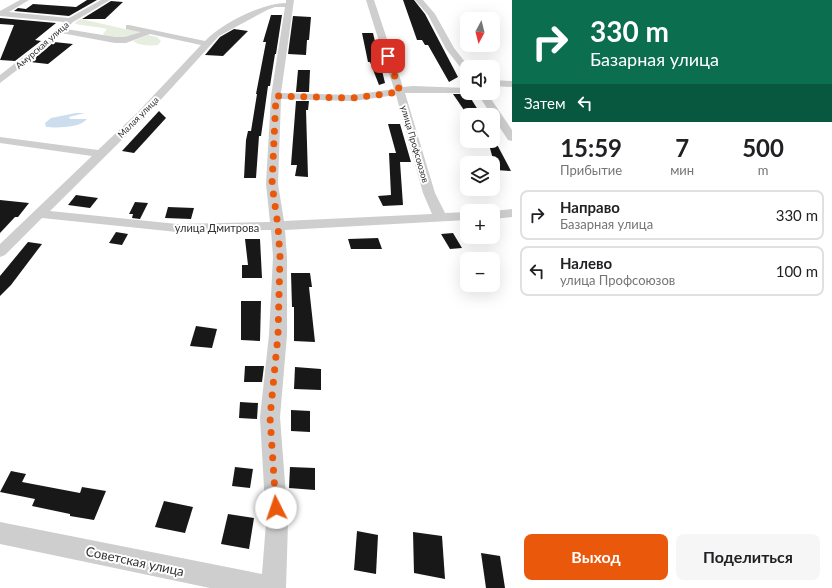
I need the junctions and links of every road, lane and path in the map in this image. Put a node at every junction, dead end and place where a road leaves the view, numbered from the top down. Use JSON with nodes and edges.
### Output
{"nodes":[{"id":1,"x":25,"y":0,"type":"edge"},
{"id":2,"x":106,"y":0,"type":"edge"},
{"id":3,"x":370,"y":0,"type":"edge"},
{"id":4,"x":419,"y":0,"type":"edge"},
{"id":5,"x":289,"y":3,"type":"edge"},
{"id":6,"x":1,"y":14,"type":"edge"},
{"id":7,"x":70,"y":20,"type":"junction"},
{"id":8,"x":129,"y":26,"type":"dead end"},
{"id":9,"x":60,"y":30,"type":"junction"},
{"id":10,"x":151,"y":31,"type":"junction"},
{"id":11,"x":207,"y":44,"type":"junction"},
{"id":12,"x":460,"y":61,"type":"edge"},
{"id":13,"x":0,"y":80,"type":"edge"},
{"id":14,"x":500,"y":83,"type":"edge"},
{"id":15,"x":512,"y":84,"type":"edge"},
{"id":16,"x":460,"y":91,"type":"edge"},
{"id":17,"x":400,"y":92,"type":"junction"},
{"id":18,"x":276,"y":96,"type":"junction"},
{"id":19,"x":487,"y":100,"type":"edge"},
{"id":20,"x":512,"y":138,"type":"edge"},
{"id":21,"x":0,"y":140,"type":"edge"},
{"id":22,"x":100,"y":154,"type":"junction"},
{"id":23,"x":39,"y":214,"type":"junction"},
{"id":24,"x":512,"y":214,"type":"edge"},
{"id":25,"x":500,"y":215,"type":"edge"},
{"id":26,"x":460,"y":217,"type":"edge"},
{"id":27,"x":441,"y":218,"type":"junction"},
{"id":28,"x":278,"y":226,"type":"junction"},
{"id":29,"x":0,"y":252,"type":"edge"},
{"id":30,"x":0,"y":533,"type":"edge"},
{"id":31,"x":270,"y":588,"type":"edge"},
{"id":32,"x":274,"y":588,"type":"edge"}],
"edges":[{"from":1,"to":6,"type":"street"},
{"from":2,"to":7,"type":"street","name":"Амурская улица"},
{"from":3,"to":17,"type":"street","name":"улица Профсоюзов"},
{"from":4,"to":12,"type":"street"},
{"from":5,"to":11,"type":"street","name":"Малая улица"},
{"from":5,"to":18,"type":"street"},
{"from":6,"to":7,"type":"street"},
{"from":7,"to":9,"type":"street","name":"Амурская улица"},
{"from":8,"to":10,"type":"street"},
{"from":9,"to":10,"type":"street"},
{"from":9,"to":13,"type":"street","name":"Амурская улица"},
{"from":10,"to":11,"type":"street"},
{"from":11,"to":22,"type":"street","name":"Малая улица"},
{"from":14,"to":15,"type":"street"},
{"from":16,"to":17,"type":"street"},
{"from":17,"to":18,"type":"street"},
{"from":17,"to":27,"type":"street","name":"улица Профсоюзов"},
{"from":18,"to":28,"type":"street"},
{"from":19,"to":20,"type":"street"},
{"from":21,"to":22,"type":"street"},
{"from":22,"to":23,"type":"street","name":"Малая улица"},
{"from":23,"to":28,"type":"street","name":"улица Дмитрова"},
{"from":23,"to":29,"type":"street","name":"Малая улица"},
{"from":24,"to":25,"type":"street"},
{"from":26,"to":27,"type":"street","name":"улица Дмитрова"},
{"from":27,"to":28,"type":"street","name":"улица Дмитрова"},
{"from":28,"to":32,"type":"street"},
{"from":30,"to":31,"type":"street","name":"Советская улица"}]}
